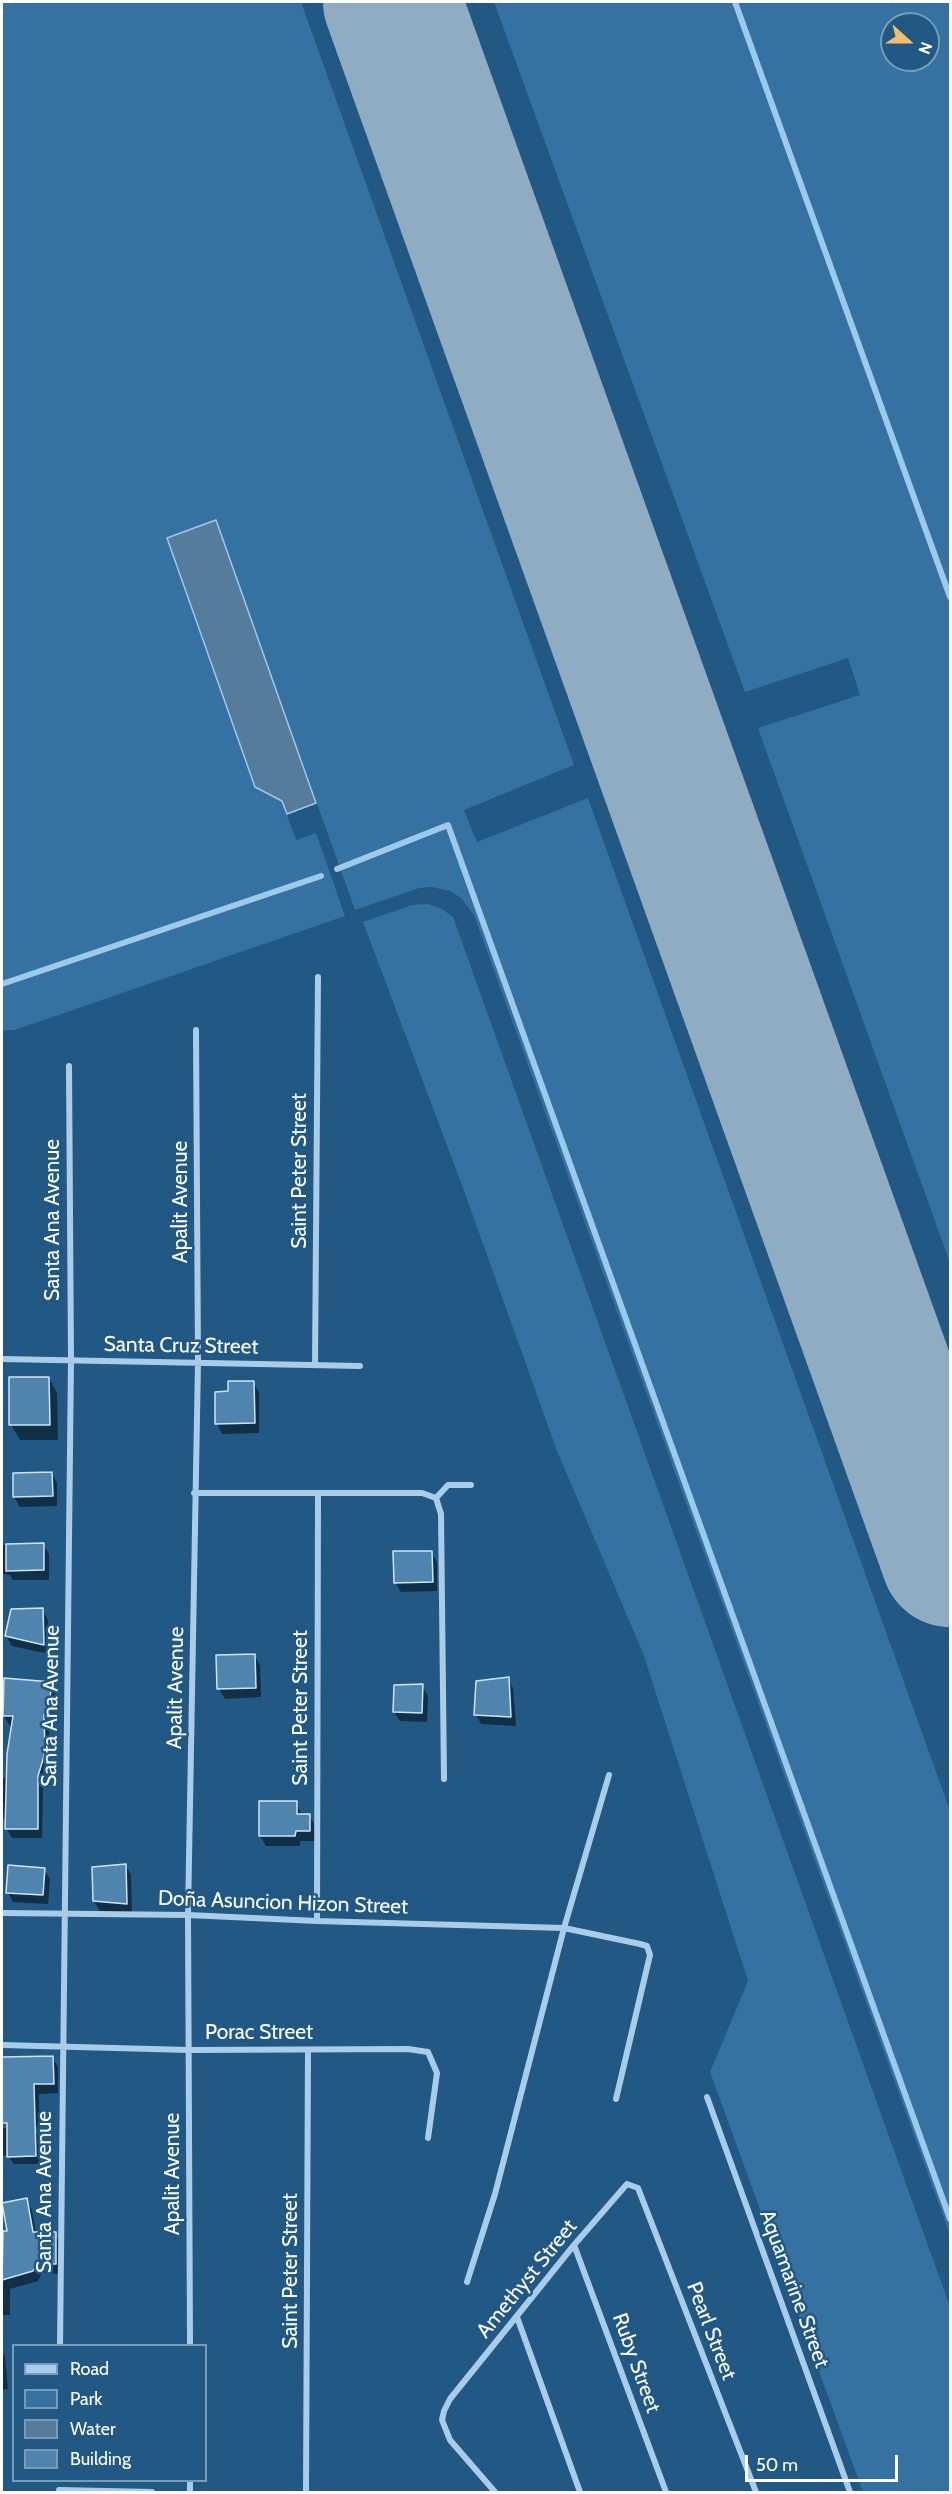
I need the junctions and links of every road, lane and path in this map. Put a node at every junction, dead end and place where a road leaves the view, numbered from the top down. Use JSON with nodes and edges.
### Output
{"nodes":[{"id":1,"x":318,"y":976,"type":"dead end"},
{"id":2,"x":196,"y":1030,"type":"dead end"},
{"id":3,"x":69,"y":1066,"type":"dead end"},
{"id":4,"x":2,"y":1359,"type":"edge"},
{"id":5,"x":71,"y":1360,"type":"junction"},
{"id":6,"x":198,"y":1362,"type":"junction"},
{"id":7,"x":315,"y":1365,"type":"junction"},
{"id":8,"x":360,"y":1366,"type":"dead end"},
{"id":9,"x":471,"y":1485,"type":"dead end"},
{"id":10,"x":194,"y":1493,"type":"junction"},
{"id":11,"x":318,"y":1494,"type":"junction"},
{"id":12,"x":436,"y":1498,"type":"junction"},
{"id":13,"x":609,"y":1775,"type":"dead end"},
{"id":14,"x":444,"y":1779,"type":"dead end"},
{"id":15,"x":2,"y":1913,"type":"edge"},
{"id":16,"x":65,"y":1913,"type":"junction"},
{"id":17,"x":188,"y":1915,"type":"junction"},
{"id":18,"x":317,"y":1922,"type":"junction"},
{"id":19,"x":564,"y":1928,"type":"junction"},
{"id":20,"x":2,"y":2045,"type":"edge"},
{"id":21,"x":63,"y":2046,"type":"junction"},
{"id":22,"x":189,"y":2050,"type":"junction"},
{"id":23,"x":308,"y":2050,"type":"junction"},
{"id":24,"x":707,"y":2097,"type":"dead end"},
{"id":25,"x":616,"y":2098,"type":"dead end"},
{"id":26,"x":428,"y":2138,"type":"dead end"},
{"id":27,"x":632,"y":2184,"type":"joint"},
{"id":28,"x":574,"y":2245,"type":"junction"},
{"id":29,"x":467,"y":2282,"type":"dead end"},
{"id":30,"x":517,"y":2317,"type":"junction"},
{"id":31,"x":60,"y":2344,"type":"edge"},
{"id":32,"x":190,"y":2344,"type":"edge"},
{"id":33,"x":59,"y":2492,"type":"edge"},
{"id":34,"x":152,"y":2493,"type":"edge"},
{"id":35,"x":306,"y":2493,"type":"edge"},
{"id":36,"x":495,"y":2493,"type":"edge"},
{"id":37,"x":580,"y":2493,"type":"edge"},
{"id":38,"x":666,"y":2493,"type":"edge"},
{"id":39,"x":756,"y":2493,"type":"edge"},
{"id":40,"x":850,"y":2493,"type":"edge"}],
"edges":[{"from":1,"to":7,"type":"street","name":"Saint Peter Street"},
{"from":2,"to":6,"type":"street","name":"Apalit Avenue"},
{"from":3,"to":5,"type":"street","name":"Santa Ana Avenue"},
{"from":4,"to":5,"type":"street","name":"Santa Cruz Street"},
{"from":5,"to":6,"type":"street","name":"Santa Cruz Street"},
{"from":5,"to":16,"type":"street","name":"Santa Ana Avenue"},
{"from":6,"to":7,"type":"street","name":"Santa Cruz Street"},
{"from":6,"to":10,"type":"street","name":"Apalit Avenue"},
{"from":7,"to":8,"type":"street","name":"Santa Cruz Street"},
{"from":9,"to":12,"type":"street"},
{"from":10,"to":11,"type":"street"},
{"from":10,"to":17,"type":"street","name":"Apalit Avenue"},
{"from":11,"to":12,"type":"street"},
{"from":11,"to":18,"type":"street","name":"Saint Peter Street"},
{"from":12,"to":14,"type":"street"},
{"from":13,"to":19,"type":"street"},
{"from":15,"to":16,"type":"street","name":"Doña Asuncion Hizon Street"},
{"from":16,"to":17,"type":"street","name":"Doña Asuncion Hizon Street"},
{"from":16,"to":21,"type":"street","name":"Santa Ana Avenue"},
{"from":17,"to":18,"type":"street","name":"Doña Asuncion Hizon Street"},
{"from":17,"to":22,"type":"street","name":"Apalit Avenue"},
{"from":18,"to":19,"type":"street","name":"Doña Asuncion Hizon Street"},
{"from":19,"to":25,"type":"street","name":"Doña Asuncion Hizon Street"},
{"from":19,"to":29,"type":"street"},
{"from":20,"to":21,"type":"street","name":"Porac Street"},
{"from":21,"to":22,"type":"street","name":"Porac Street"},
{"from":21,"to":31,"type":"street","name":"Santa Ana Avenue"},
{"from":22,"to":23,"type":"street","name":"Porac Street"},
{"from":22,"to":32,"type":"street","name":"Apalit Avenue"},
{"from":23,"to":26,"type":"street","name":"Porac Street"},
{"from":23,"to":35,"type":"street","name":"Saint Peter Street"},
{"from":24,"to":40,"type":"street","name":"Aquamarine Street"},
{"from":27,"to":28,"type":"street","name":"Amethyst Street"},
{"from":27,"to":39,"type":"street","name":"Pearl Street"},
{"from":28,"to":30,"type":"street","name":"Amethyst Street"},
{"from":28,"to":38,"type":"street","name":"Ruby Street"},
{"from":30,"to":36,"type":"street","name":"Amethyst Street"},
{"from":30,"to":37,"type":"street"},
{"from":33,"to":34,"type":"street"}]}
